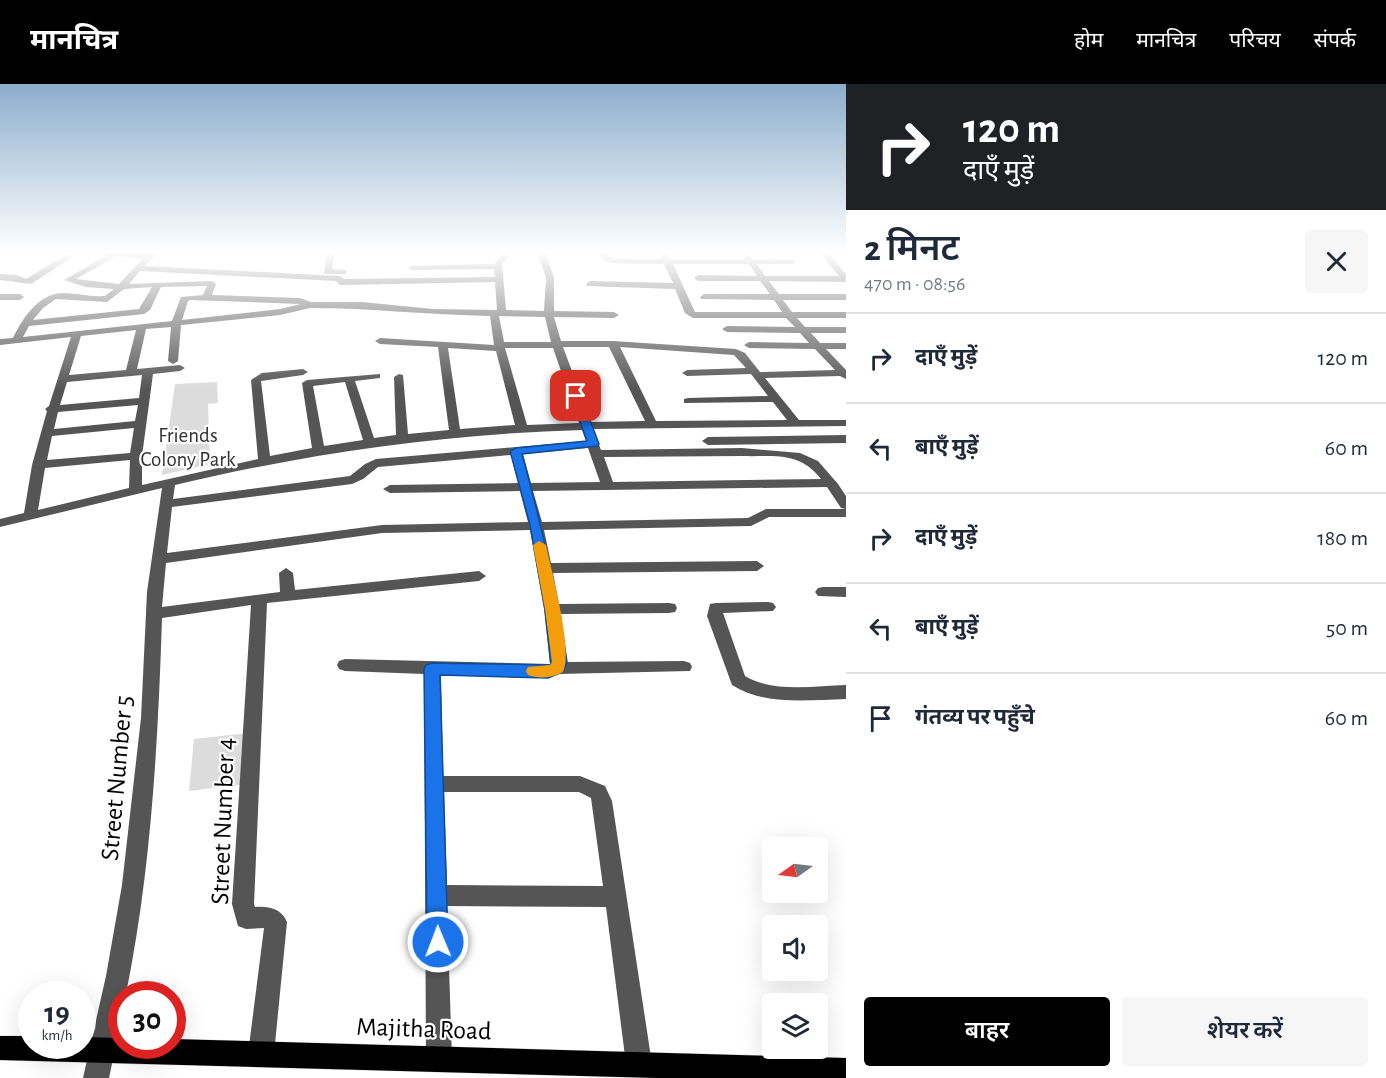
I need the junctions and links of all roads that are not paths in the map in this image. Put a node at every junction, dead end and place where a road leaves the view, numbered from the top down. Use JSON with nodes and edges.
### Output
{"nodes":[{"id":1,"x":54,"y":297,"type":"edge"},
{"id":2,"x":61,"y":297,"type":"edge"},
{"id":3,"x":108,"y":297,"type":"edge"},
{"id":4,"x":152,"y":297,"type":"edge"},
{"id":5,"x":198,"y":297,"type":"edge"},
{"id":6,"x":215,"y":297,"type":"edge"},
{"id":7,"x":339,"y":297,"type":"edge"},
{"id":8,"x":382,"y":297,"type":"edge"},
{"id":9,"x":408,"y":297,"type":"edge"},
{"id":10,"x":499,"y":297,"type":"edge"},
{"id":11,"x":549,"y":297,"type":"edge"},
{"id":12,"x":684,"y":297,"type":"edge"},
{"id":13,"x":775,"y":297,"type":"edge"},
{"id":14,"x":310,"y":305,"type":"junction"},
{"id":15,"x":338,"y":305,"type":"junction"},
{"id":16,"x":37,"y":310,"type":"junction"},
{"id":17,"x":498,"y":312,"type":"junction"},
{"id":18,"x":83,"y":313,"type":"dead end"},
{"id":19,"x":549,"y":314,"type":"junction"},
{"id":20,"x":614,"y":315,"type":"dead end"},
{"id":21,"x":789,"y":315,"type":"junction"},
{"id":22,"x":846,"y":315,"type":"edge"},
{"id":23,"x":23,"y":324,"type":"junction"},
{"id":24,"x":176,"y":324,"type":"junction"},
{"id":25,"x":141,"y":329,"type":"junction"},
{"id":26,"x":728,"y":329,"type":"dead end"},
{"id":27,"x":802,"y":330,"type":"junction"},
{"id":28,"x":846,"y":330,"type":"edge"},
{"id":29,"x":76,"y":336,"type":"junction"},
{"id":30,"x":16,"y":341,"type":"junction"},
{"id":31,"x":380,"y":341,"type":"dead end"},
{"id":32,"x":0,"y":342,"type":"edge"},
{"id":33,"x":557,"y":344,"type":"junction"},
{"id":34,"x":613,"y":344,"type":"junction"},
{"id":35,"x":749,"y":345,"type":"dead end"},
{"id":36,"x":443,"y":346,"type":"junction"},
{"id":37,"x":500,"y":346,"type":"junction"},
{"id":38,"x":817,"y":346,"type":"junction"},
{"id":39,"x":846,"y":346,"type":"edge"},
{"id":40,"x":148,"y":371,"type":"junction"},
{"id":41,"x":131,"y":372,"type":"junction"},
{"id":42,"x":303,"y":372,"type":"dead end"},
{"id":43,"x":687,"y":373,"type":"dead end"},
{"id":44,"x":756,"y":373,"type":"junction"},
{"id":45,"x":845,"y":374,"type":"edge"},
{"id":46,"x":376,"y":376,"type":"dead end"},
{"id":47,"x":399,"y":377,"type":"dead end"},
{"id":48,"x":61,"y":379,"type":"junction"},
{"id":49,"x":349,"y":379,"type":"junction"},
{"id":50,"x":776,"y":399,"type":"junction"},
{"id":51,"x":143,"y":401,"type":"junction"},
{"id":52,"x":688,"y":401,"type":"dead end"},
{"id":53,"x":51,"y":409,"type":"junction"},
{"id":54,"x":796,"y":423,"type":"junction"},
{"id":55,"x":846,"y":423,"type":"edge"},
{"id":56,"x":141,"y":424,"type":"junction"},
{"id":57,"x":652,"y":424,"type":"junction"},
{"id":58,"x":700,"y":424,"type":"junction"},
{"id":59,"x":587,"y":425,"type":"junction"},
{"id":60,"x":522,"y":429,"type":"junction"},
{"id":61,"x":45,"y":433,"type":"junction"},
{"id":62,"x":455,"y":433,"type":"junction"},
{"id":63,"x":402,"y":438,"type":"junction"},
{"id":64,"x":846,"y":439,"type":"edge"},
{"id":65,"x":370,"y":443,"type":"junction"},
{"id":66,"x":711,"y":446,"type":"junction"},
{"id":67,"x":595,"y":449,"type":"junction"},
{"id":68,"x":516,"y":451,"type":"junction"},
{"id":69,"x":320,"y":452,"type":"junction"},
{"id":70,"x":136,"y":456,"type":"junction"},
{"id":71,"x":264,"y":461,"type":"junction"},
{"id":72,"x":38,"y":465,"type":"junction"},
{"id":73,"x":169,"y":481,"type":"junction"},
{"id":74,"x":829,"y":483,"type":"junction"},
{"id":75,"x":608,"y":487,"type":"junction"},
{"id":76,"x":136,"y":489,"type":"junction"},
{"id":77,"x":390,"y":489,"type":"dead end"},
{"id":78,"x":525,"y":489,"type":"junction"},
{"id":79,"x":166,"y":504,"type":"junction"},
{"id":80,"x":846,"y":506,"type":"edge"},
{"id":81,"x":846,"y":513,"type":"edge"},
{"id":82,"x":30,"y":516,"type":"junction"},
{"id":83,"x":0,"y":523,"type":"edge"},
{"id":84,"x":536,"y":525,"type":"junction"},
{"id":85,"x":159,"y":559,"type":"junction"},
{"id":86,"x":757,"y":566,"type":"dead end"},
{"id":87,"x":543,"y":568,"type":"junction"},
{"id":88,"x":286,"y":573,"type":"dead end"},
{"id":89,"x":479,"y":576,"type":"dead end"},
{"id":90,"x":824,"y":592,"type":"dead end"},
{"id":91,"x":846,"y":592,"type":"edge"},
{"id":92,"x":288,"y":596,"type":"junction"},
{"id":93,"x":259,"y":599,"type":"junction"},
{"id":94,"x":768,"y":607,"type":"dead end"},
{"id":95,"x":669,"y":608,"type":"dead end"},
{"id":96,"x":552,"y":609,"type":"junction"},
{"id":97,"x":155,"y":614,"type":"junction"},
{"id":98,"x":345,"y":664,"type":"dead end"},
{"id":99,"x":684,"y":667,"type":"dead end"},
{"id":100,"x":557,"y":668,"type":"junction"},
{"id":101,"x":432,"y":669,"type":"junction"},
{"id":102,"x":846,"y":692,"type":"edge"},
{"id":103,"x":435,"y":784,"type":"junction"},
{"id":104,"x":437,"y":895,"type":"junction"},
{"id":105,"x":616,"y":897,"type":"junction"},
{"id":106,"x":0,"y":1048,"type":"edge"},
{"id":107,"x":103,"y":1051,"type":"junction"},
{"id":108,"x":261,"y":1054,"type":"junction"},
{"id":109,"x":439,"y":1059,"type":"junction"},
{"id":110,"x":639,"y":1064,"type":"junction"},
{"id":111,"x":846,"y":1071,"type":"edge"},
{"id":112,"x":96,"y":1078,"type":"edge"}],
"edges":[{"from":1,"to":16,"type":"street"},
{"from":2,"to":3,"type":"street"},
{"from":4,"to":23,"type":"street"},
{"from":5,"to":24,"type":"street"},
{"from":6,"to":14,"type":"street"},
{"from":7,"to":15,"type":"street"},
{"from":8,"to":15,"type":"street"},
{"from":9,"to":17,"type":"street"},
{"from":10,"to":17,"type":"street"},
{"from":11,"to":19,"type":"street"},
{"from":12,"to":21,"type":"street"},
{"from":13,"to":21,"type":"street"},
{"from":14,"to":15,"type":"street"},
{"from":14,"to":24,"type":"street"},
{"from":16,"to":18,"type":"street"},
{"from":16,"to":23,"type":"street"},
{"from":17,"to":19,"type":"street"},
{"from":17,"to":37,"type":"street"},
{"from":19,"to":20,"type":"street"},
{"from":19,"to":33,"type":"street"},
{"from":21,"to":22,"type":"street"},
{"from":21,"to":27,"type":"street"},
{"from":23,"to":30,"type":"street"},
{"from":24,"to":25,"type":"street"},
{"from":24,"to":40,"type":"street"},
{"from":25,"to":29,"type":"street"},
{"from":25,"to":41,"type":"street"},
{"from":26,"to":27,"type":"street"},
{"from":27,"to":28,"type":"street"},
{"from":27,"to":38,"type":"street"},
{"from":29,"to":30,"type":"street"},
{"from":29,"to":48,"type":"street"},
{"from":30,"to":32,"type":"street"},
{"from":31,"to":36,"type":"street"},
{"from":33,"to":34,"type":"street"},
{"from":33,"to":37,"type":"street"},
{"from":33,"to":59,"type":"street"},
{"from":34,"to":44,"type":"street"},
{"from":34,"to":57,"type":"street"},
{"from":35,"to":38,"type":"street"},
{"from":36,"to":37,"type":"street"},
{"from":36,"to":62,"type":"street"},
{"from":37,"to":60,"type":"street"},
{"from":38,"to":39,"type":"street"},
{"from":38,"to":45,"type":"street"},
{"from":40,"to":41,"type":"street"},
{"from":40,"to":51,"type":"street"},
{"from":41,"to":48,"type":"street"},
{"from":42,"to":71,"type":"street"},
{"from":43,"to":44,"type":"street"},
{"from":44,"to":45,"type":"street"},
{"from":44,"to":50,"type":"street"},
{"from":46,"to":49,"type":"street"},
{"from":47,"to":63,"type":"street"},
{"from":48,"to":53,"type":"street"},
{"from":49,"to":65,"type":"street"},
{"from":49,"to":69,"type":"street"},
{"from":50,"to":52,"type":"street"},
{"from":50,"to":54,"type":"street"},
{"from":51,"to":53,"type":"street"},
{"from":51,"to":56,"type":"street"},
{"from":53,"to":61,"type":"street"},
{"from":54,"to":55,"type":"street"},
{"from":54,"to":58,"type":"street"},
{"from":56,"to":61,"type":"street"},
{"from":56,"to":70,"type":"street"},
{"from":57,"to":58,"type":"street"},
{"from":57,"to":59,"type":"street"},
{"from":58,"to":66,"type":"street"},
{"from":59,"to":60,"type":"street"},
{"from":59,"to":67,"type":"street"},
{"from":60,"to":62,"type":"street"},
{"from":61,"to":72,"type":"street"},
{"from":62,"to":63,"type":"street"},
{"from":63,"to":65,"type":"street"},
{"from":64,"to":66,"type":"street"},
{"from":65,"to":69,"type":"street"},
{"from":66,"to":67,"type":"street"},
{"from":66,"to":74,"type":"street"},
{"from":67,"to":68,"type":"street"},
{"from":67,"to":75,"type":"street"},
{"from":68,"to":78,"type":"street"},
{"from":68,"to":79,"type":"street"},
{"from":69,"to":71,"type":"street"},
{"from":70,"to":72,"type":"street"},
{"from":70,"to":76,"type":"street"},
{"from":71,"to":73,"type":"street"},
{"from":72,"to":82,"type":"street"},
{"from":73,"to":76,"type":"street"},
{"from":73,"to":79,"type":"street","name":"Street Number 5"},
{"from":74,"to":75,"type":"street"},
{"from":74,"to":80,"type":"street"},
{"from":75,"to":78,"type":"street"},
{"from":76,"to":82,"type":"street"},
{"from":77,"to":78,"type":"street"},
{"from":78,"to":84,"type":"street"},
{"from":79,"to":85,"type":"street","name":"Street Number 5"},
{"from":81,"to":84,"type":"street"},
{"from":82,"to":83,"type":"street"},
{"from":84,"to":85,"type":"street"},
{"from":84,"to":87,"type":"street"},
{"from":85,"to":97,"type":"street","name":"Street Number 5"},
{"from":86,"to":87,"type":"street"},
{"from":87,"to":96,"type":"street"},
{"from":88,"to":92,"type":"street"},
{"from":89,"to":92,"type":"street"},
{"from":90,"to":91,"type":"street"},
{"from":92,"to":93,"type":"street"},
{"from":93,"to":97,"type":"street"},
{"from":93,"to":108,"type":"street","name":"Street Number 4"},
{"from":94,"to":102,"type":"street"},
{"from":95,"to":96,"type":"street"},
{"from":96,"to":100,"type":"street"},
{"from":97,"to":107,"type":"street","name":"Street Number 5"},
{"from":98,"to":101,"type":"street"},
{"from":99,"to":100,"type":"street"},
{"from":100,"to":101,"type":"street"},
{"from":101,"to":103,"type":"street"},
{"from":103,"to":104,"type":"street"},
{"from":103,"to":105,"type":"street"},
{"from":104,"to":105,"type":"street"},
{"from":104,"to":109,"type":"street"},
{"from":105,"to":110,"type":"street"},
{"from":106,"to":107,"type":"main road","name":"Majitha Road"},
{"from":107,"to":108,"type":"main road","name":"Majitha Road"},
{"from":107,"to":112,"type":"street","name":"Street Number 5"},
{"from":108,"to":109,"type":"main road","name":"Majitha Road"},
{"from":109,"to":110,"type":"main road","name":"Majitha Road"},
{"from":110,"to":111,"type":"main road","name":"Majitha Road"}]}
